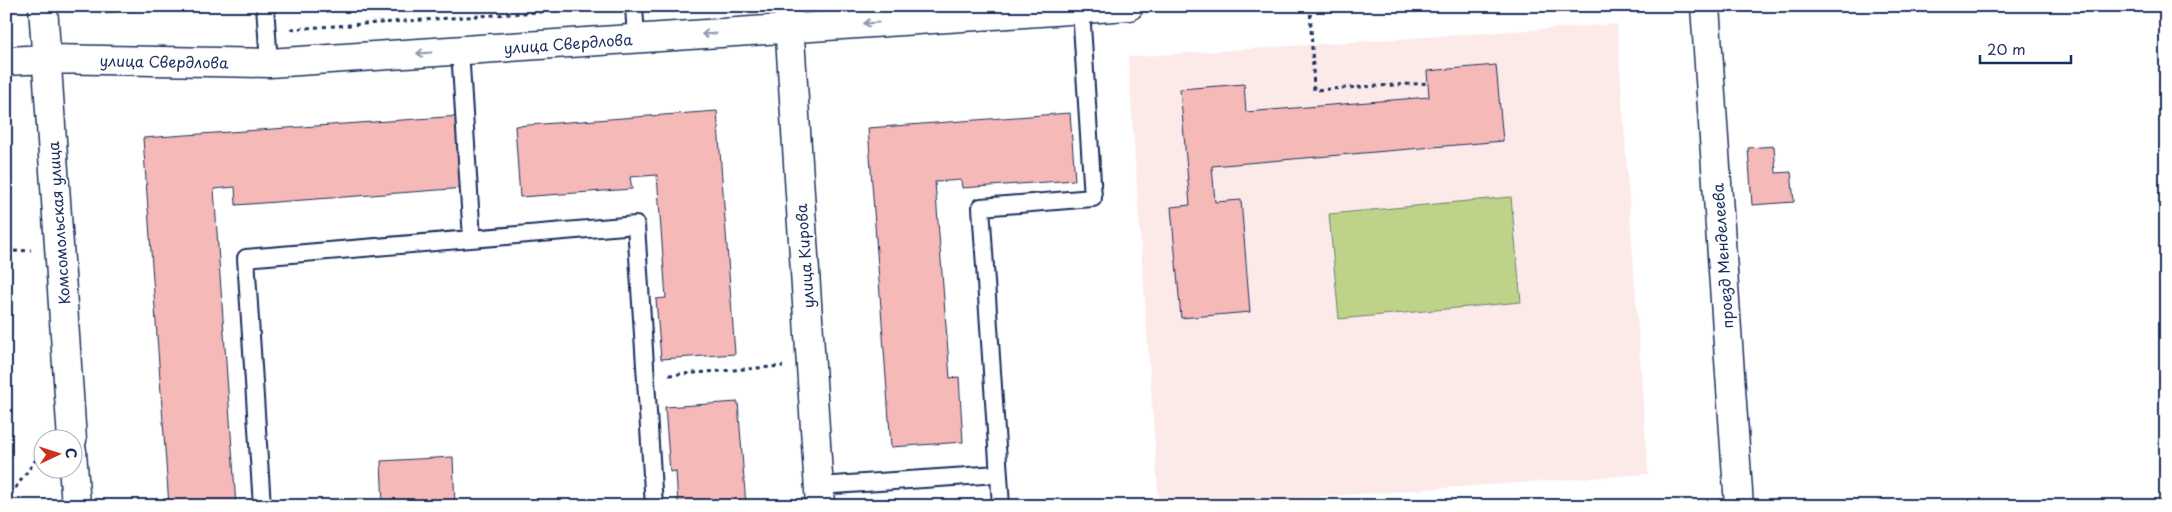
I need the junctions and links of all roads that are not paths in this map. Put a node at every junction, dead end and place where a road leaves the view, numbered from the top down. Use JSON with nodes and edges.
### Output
{"nodes":[{"id":1,"x":43,"y":6,"type":"edge"},
{"id":2,"x":265,"y":6,"type":"edge"},
{"id":3,"x":634,"y":6,"type":"edge"},
{"id":4,"x":1129,"y":6,"type":"edge"},
{"id":5,"x":1705,"y":6,"type":"edge"},
{"id":6,"x":1081,"y":9,"type":"junction"},
{"id":7,"x":993,"y":10,"type":"edge"},
{"id":8,"x":789,"y":17,"type":"edge"},
{"id":9,"x":636,"y":38,"type":"junction"},
{"id":10,"x":460,"y":50,"type":"junction"},
{"id":11,"x":47,"y":58,"type":"junction"},
{"id":12,"x":6,"y":61,"type":"edge"},
{"id":13,"x":269,"y":63,"type":"junction"},
{"id":14,"x":472,"y":240,"type":"junction"},
{"id":15,"x":71,"y":430,"type":"edge"},
{"id":16,"x":998,"y":474,"type":"junction"},
{"id":17,"x":74,"y":480,"type":"edge"},
{"id":18,"x":820,"y":496,"type":"edge"},
{"id":19,"x":76,"y":506,"type":"edge"},
{"id":20,"x":262,"y":506,"type":"edge"},
{"id":21,"x":654,"y":506,"type":"edge"},
{"id":22,"x":1001,"y":506,"type":"edge"},
{"id":23,"x":1739,"y":506,"type":"edge"}],
"edges":[{"from":1,"to":11,"type":"street","name":"Комсомольская улица"},
{"from":2,"to":13,"type":"lane"},
{"from":3,"to":9,"type":"lane"},
{"from":4,"to":6,"type":"street","name":"улица Свердлова"},
{"from":5,"to":23,"type":"street","name":"проезд Менделеева"},
{"from":6,"to":7,"type":"street","name":"улица Свердлова"},
{"from":6,"to":16,"type":"lane"},
{"from":7,"to":8,"type":"street","name":"улица Свердлова","one_way":true},
{"from":8,"to":9,"type":"street","name":"улица Свердлова","one_way":true},
{"from":8,"to":18,"type":"street","name":"улица Кирова"},
{"from":9,"to":10,"type":"street","name":"улица Свердлова"},
{"from":10,"to":13,"type":"street","name":"улица Свердлова","one_way":true},
{"from":10,"to":14,"type":"lane"},
{"from":11,"to":12,"type":"street","name":"улица Свердлова"},
{"from":11,"to":13,"type":"street","name":"улица Свердлова"},
{"from":11,"to":15,"type":"street","name":"Комсомольская улица"},
{"from":14,"to":20,"type":"lane"},
{"from":14,"to":21,"type":"lane"},
{"from":16,"to":18,"type":"lane"},
{"from":16,"to":22,"type":"lane"},
{"from":17,"to":19,"type":"street"}]}
